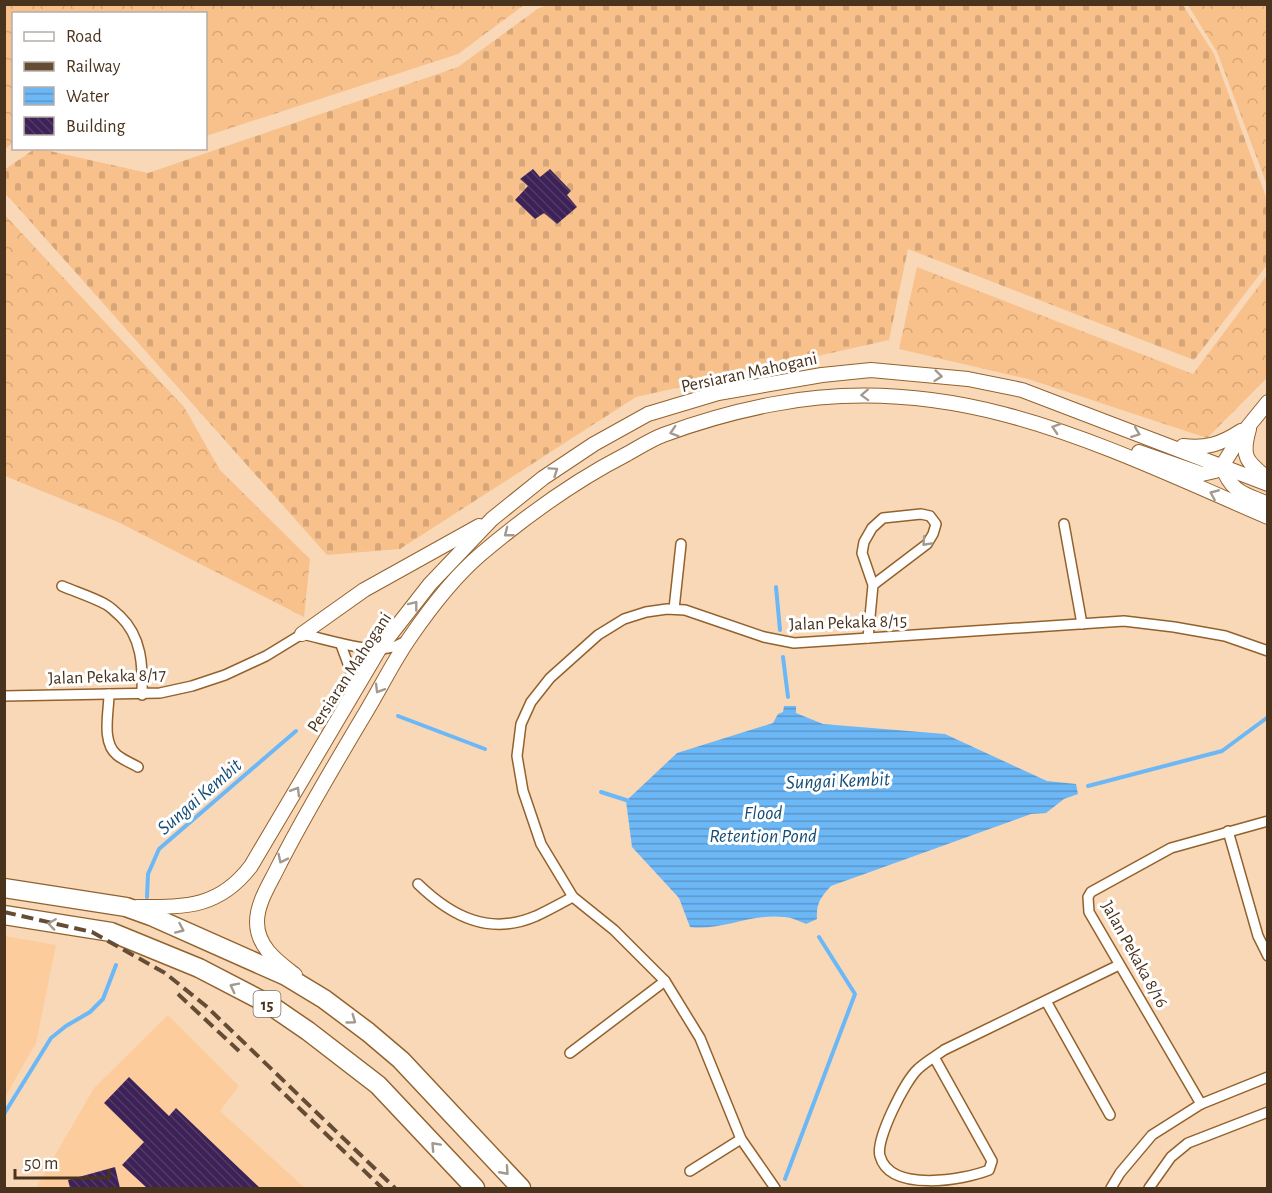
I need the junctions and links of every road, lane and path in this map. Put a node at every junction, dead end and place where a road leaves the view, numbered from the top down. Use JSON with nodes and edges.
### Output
{"nodes":[{"id":1,"x":1268,"y":402,"type":"edge"},
{"id":2,"x":1250,"y":424,"type":"junction"},
{"id":3,"x":1166,"y":444,"type":"junction"},
{"id":4,"x":1111,"y":449,"type":"junction"},
{"id":5,"x":1222,"y":466,"type":"junction"},
{"id":6,"x":1268,"y":479,"type":"edge"},
{"id":7,"x":1268,"y":484,"type":"edge"},
{"id":8,"x":1268,"y":504,"type":"edge"},
{"id":9,"x":1268,"y":517,"type":"edge"},
{"id":10,"x":492,"y":519,"type":"junction"},
{"id":11,"x":1064,"y":524,"type":"dead end"},
{"id":12,"x":681,"y":544,"type":"dead end"},
{"id":13,"x":873,"y":585,"type":"junction"},
{"id":14,"x":62,"y":586,"type":"dead end"},
{"id":15,"x":674,"y":609,"type":"junction"},
{"id":16,"x":1082,"y":624,"type":"junction"},
{"id":17,"x":302,"y":634,"type":"junction"},
{"id":18,"x":868,"y":638,"type":"junction"},
{"id":19,"x":409,"y":639,"type":"junction"},
{"id":20,"x":341,"y":645,"type":"junction"},
{"id":21,"x":381,"y":648,"type":"junction"},
{"id":22,"x":1268,"y":651,"type":"edge"},
{"id":23,"x":357,"y":688,"type":"junction"},
{"id":24,"x":109,"y":694,"type":"junction"},
{"id":25,"x":142,"y":694,"type":"junction"},
{"id":26,"x":4,"y":696,"type":"edge"},
{"id":27,"x":138,"y":767,"type":"dead end"},
{"id":28,"x":1268,"y":821,"type":"edge"},
{"id":29,"x":1228,"y":831,"type":"junction"},
{"id":30,"x":418,"y":884,"type":"dead end"},
{"id":31,"x":4,"y":888,"type":"edge"},
{"id":32,"x":573,"y":897,"type":"junction"},
{"id":33,"x":126,"y":907,"type":"junction"},
{"id":34,"x":4,"y":915,"type":"edge"},
{"id":35,"x":1268,"y":956,"type":"edge"},
{"id":36,"x":1119,"y":965,"type":"junction"},
{"id":37,"x":665,"y":981,"type":"junction"},
{"id":38,"x":324,"y":999,"type":"junction"},
{"id":39,"x":1046,"y":1001,"type":"junction"},
{"id":40,"x":570,"y":1053,"type":"dead end"},
{"id":41,"x":934,"y":1057,"type":"junction"},
{"id":42,"x":1268,"y":1077,"type":"edge"},
{"id":43,"x":1201,"y":1104,"type":"junction"},
{"id":44,"x":1268,"y":1112,"type":"edge"},
{"id":45,"x":1110,"y":1115,"type":"dead end"},
{"id":46,"x":741,"y":1139,"type":"junction"},
{"id":47,"x":690,"y":1171,"type":"dead end"},
{"id":48,"x":475,"y":1188,"type":"edge"},
{"id":49,"x":521,"y":1188,"type":"edge"},
{"id":50,"x":775,"y":1188,"type":"edge"},
{"id":51,"x":1111,"y":1188,"type":"edge"},
{"id":52,"x":1149,"y":1188,"type":"edge"}],
"edges":[{"from":1,"to":2,"type":"main road"},
{"from":2,"to":3,"type":"main road"},
{"from":2,"to":5,"type":"main road"},
{"from":2,"to":6,"type":"main road"},
{"from":3,"to":5,"type":"main road","name":"Persiaran Mahogani"},
{"from":10,"to":3,"type":"main road","name":"Persiaran Mahogani","one_way":true},
{"from":4,"to":5,"type":"main road"},
{"from":9,"to":4,"type":"main road","name":"Persiaran Mahogani","one_way":true},
{"from":4,"to":19,"type":"main road","name":"Persiaran Mahogani","one_way":true},
{"from":5,"to":7,"type":"main road","name":"Persiaran Mahogani"},
{"from":5,"to":8,"type":"main road"},
{"from":10,"to":17,"type":"main road"},
{"from":21,"to":10,"type":"main road","name":"Persiaran Mahogani","one_way":true},
{"from":11,"to":16,"type":"street"},
{"from":12,"to":15,"type":"street"},
{"from":13,"to":13,"type":"street","one_way":true},
{"from":13,"to":18,"type":"street"},
{"from":14,"to":25,"type":"street"},
{"from":15,"to":18,"type":"street","name":"Jalan Pekaka 8/15"},
{"from":15,"to":32,"type":"street","name":"Jalan Pekaka 8/15"},
{"from":16,"to":18,"type":"street","name":"Jalan Pekaka 8/15"},
{"from":16,"to":22,"type":"street","name":"Jalan Pekaka 8/15"},
{"from":17,"to":20,"type":"street"},
{"from":17,"to":25,"type":"street","name":"Jalan Pekaka 8/17"},
{"from":19,"to":21,"type":"street"},
{"from":19,"to":38,"type":"main road","name":"Persiaran Mahogani","one_way":true},
{"from":20,"to":21,"type":"street"},
{"from":20,"to":23,"type":"street"},
{"from":21,"to":23,"type":"main road","name":"Persiaran Mahogani"},
{"from":33,"to":23,"type":"main road","name":"Persiaran Mahogani","one_way":true},
{"from":24,"to":25,"type":"street","name":"Jalan Pekaka 8/17"},
{"from":24,"to":26,"type":"street","name":"Jalan Pekaka 8/17"},
{"from":24,"to":27,"type":"street"},
{"from":28,"to":29,"type":"street","name":"Jalan Pekaka 8/16"},
{"from":29,"to":35,"type":"street"},
{"from":29,"to":36,"type":"street","name":"Jalan Pekaka 8/16"},
{"from":30,"to":32,"type":"street"},
{"from":31,"to":33,"type":"highway","number":"15"},
{"from":32,"to":37,"type":"street","name":"Jalan Pekaka 8/15"},
{"from":33,"to":38,"type":"highway","number":"15","one_way":true},
{"from":48,"to":34,"type":"highway","number":"15","one_way":true},
{"from":36,"to":39,"type":"street"},
{"from":36,"to":43,"type":"street","name":"Jalan Pekaka 8/16"},
{"from":37,"to":40,"type":"street"},
{"from":37,"to":46,"type":"street","name":"Jalan Pekaka 8/15"},
{"from":38,"to":49,"type":"highway","number":"15","one_way":true},
{"from":39,"to":41,"type":"street"},
{"from":39,"to":45,"type":"street"},
{"from":41,"to":41,"type":"street"},
{"from":42,"to":43,"type":"street"},
{"from":43,"to":51,"type":"street"},
{"from":44,"to":52,"type":"street"},
{"from":46,"to":47,"type":"street"},
{"from":46,"to":50,"type":"street","name":"Jalan Pekaka 8/15"}]}
